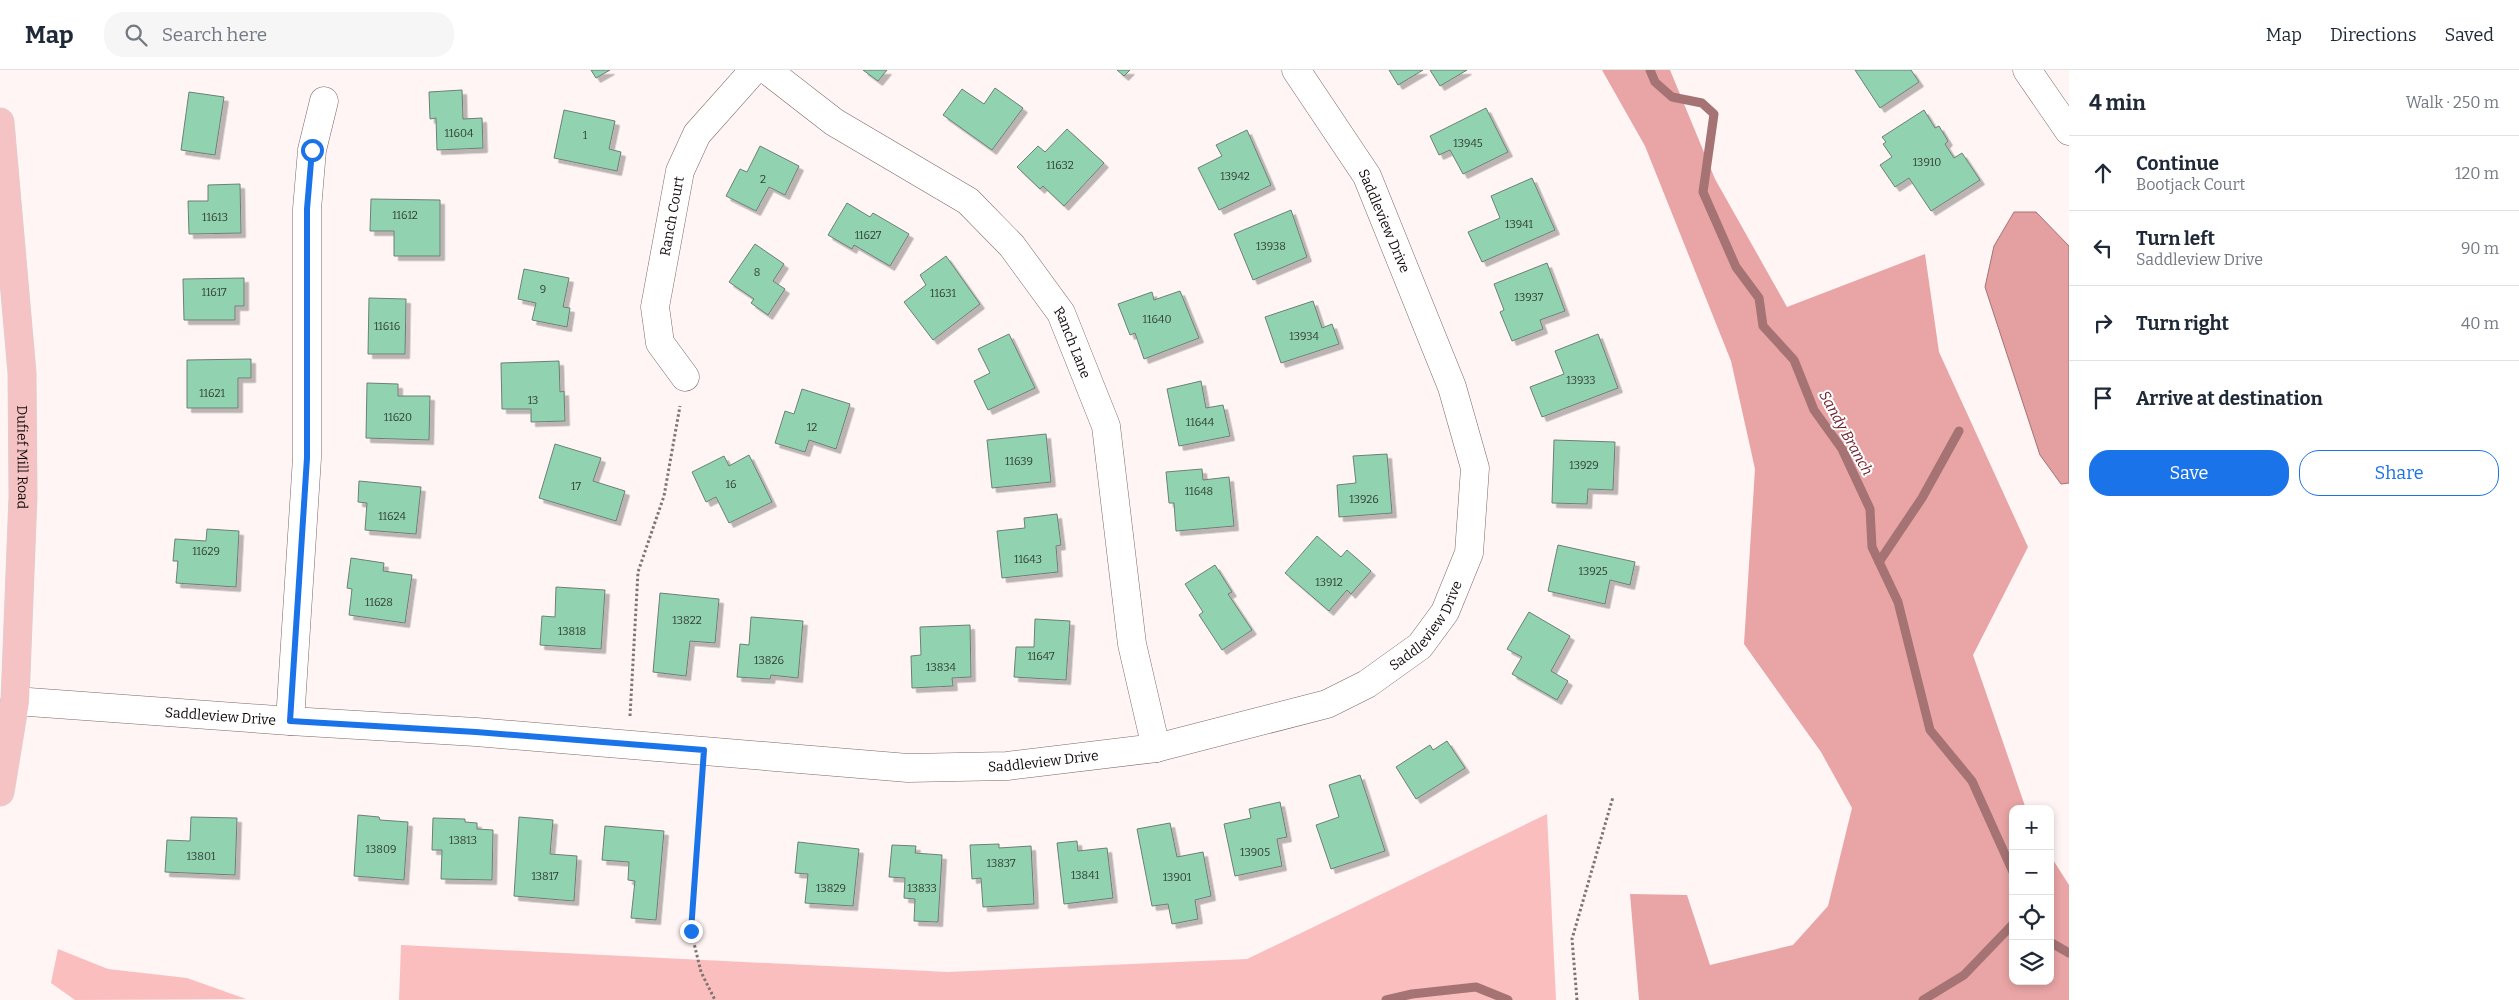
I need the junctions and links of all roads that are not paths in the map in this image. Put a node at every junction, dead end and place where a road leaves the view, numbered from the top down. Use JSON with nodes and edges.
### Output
{"nodes":[{"id":1,"x":754,"y":70,"type":"edge"},
{"id":2,"x":768,"y":70,"type":"edge"},
{"id":3,"x":1296,"y":70,"type":"edge"},
{"id":4,"x":2028,"y":70,"type":"edge"},
{"id":5,"x":324,"y":101,"type":"dead end"},
{"id":6,"x":0,"y":122,"type":"edge"},
{"id":7,"x":2069,"y":130,"type":"edge"},
{"id":8,"x":685,"y":376,"type":"road end"},
{"id":9,"x":16,"y":701,"type":"junction"},
{"id":10,"x":290,"y":721,"type":"junction"},
{"id":11,"x":1156,"y":748,"type":"junction"},
{"id":12,"x":0,"y":792,"type":"edge"}],
"edges":[{"from":1,"to":8,"type":"street","name":"Ranch Court"},
{"from":2,"to":11,"type":"street","name":"Ranch Lane"},
{"from":3,"to":11,"type":"street","name":"Saddleview Drive"},
{"from":4,"to":7,"type":"street"},
{"from":5,"to":10,"type":"street"},
{"from":6,"to":9,"type":"main road","name":"Dufief Mill Road"},
{"from":9,"to":10,"type":"street","name":"Saddleview Drive"},
{"from":9,"to":12,"type":"main road","name":"Dufief Mill Road"},
{"from":10,"to":11,"type":"street","name":"Saddleview Drive"}]}
